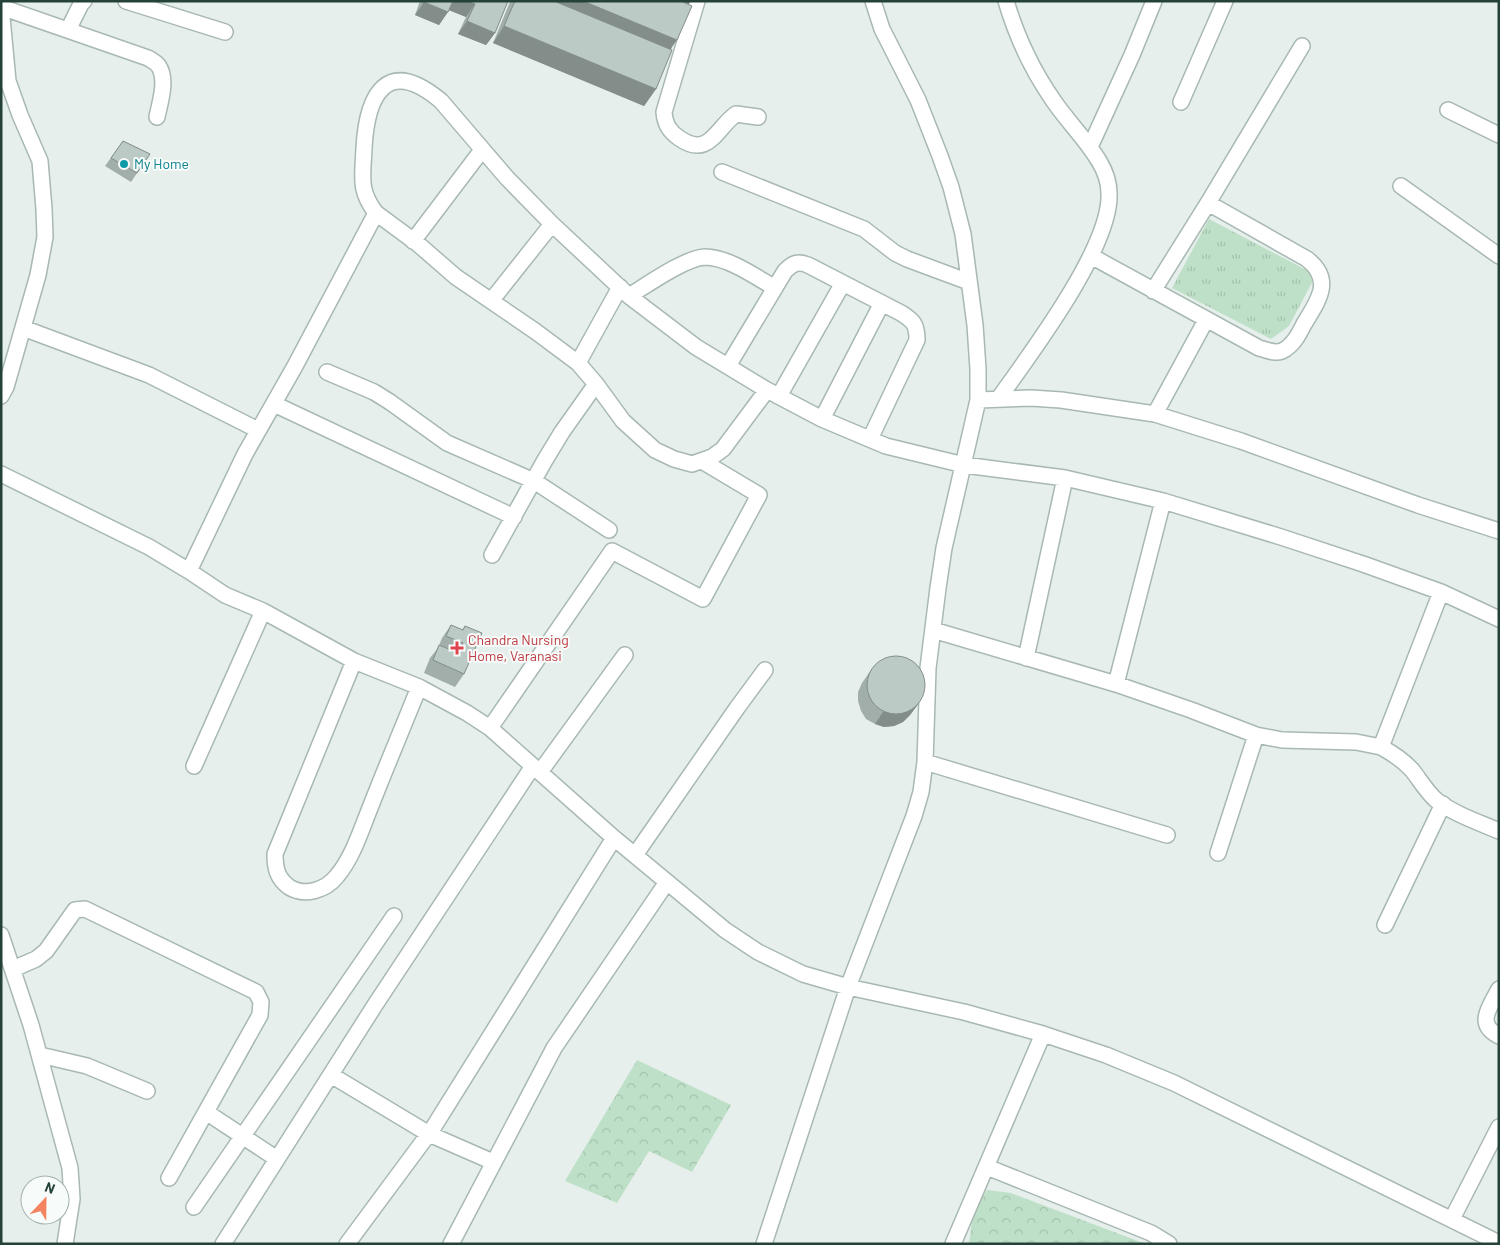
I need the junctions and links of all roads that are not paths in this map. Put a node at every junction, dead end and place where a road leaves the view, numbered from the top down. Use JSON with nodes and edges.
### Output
{"nodes":[{"id":1,"x":84,"y":1,"type":"edge"},
{"id":2,"x":126,"y":1,"type":"edge"},
{"id":3,"x":697,"y":1,"type":"edge"},
{"id":4,"x":873,"y":1,"type":"edge"},
{"id":5,"x":1006,"y":1,"type":"edge"},
{"id":6,"x":1154,"y":1,"type":"edge"},
{"id":7,"x":1225,"y":1,"type":"edge"},
{"id":8,"x":1,"y":7,"type":"edge"},
{"id":9,"x":68,"y":30,"type":"junction"},
{"id":10,"x":225,"y":32,"type":"dead end"},
{"id":11,"x":1302,"y":46,"type":"dead end"},
{"id":12,"x":1181,"y":102,"type":"dead end"},
{"id":13,"x":1448,"y":110,"type":"dead end"},
{"id":14,"x":758,"y":116,"type":"dead end"},
{"id":15,"x":158,"y":117,"type":"dead end"},
{"id":16,"x":1499,"y":135,"type":"edge"},
{"id":17,"x":1090,"y":147,"type":"junction"},
{"id":18,"x":482,"y":150,"type":"junction"},
{"id":19,"x":722,"y":172,"type":"dead end"},
{"id":20,"x":1401,"y":186,"type":"dead end"},
{"id":21,"x":1208,"y":203,"type":"junction"},
{"id":22,"x":376,"y":214,"type":"junction"},
{"id":23,"x":552,"y":224,"type":"junction"},
{"id":24,"x":413,"y":241,"type":"junction"},
{"id":25,"x":1091,"y":256,"type":"junction"},
{"id":26,"x":1499,"y":256,"type":"edge"},
{"id":27,"x":970,"y":282,"type":"junction"},
{"id":28,"x":843,"y":283,"type":"junction"},
{"id":29,"x":775,"y":288,"type":"junction"},
{"id":30,"x":625,"y":291,"type":"junction"},
{"id":31,"x":1153,"y":291,"type":"junction"},
{"id":32,"x":491,"y":301,"type":"junction"},
{"id":33,"x":882,"y":303,"type":"junction"},
{"id":34,"x":1206,"y":320,"type":"junction"},
{"id":35,"x":23,"y":328,"type":"junction"},
{"id":36,"x":578,"y":363,"type":"junction"},
{"id":37,"x":728,"y":366,"type":"junction"},
{"id":38,"x":327,"y":372,"type":"dead end"},
{"id":39,"x":596,"y":384,"type":"junction"},
{"id":40,"x":773,"y":393,"type":"junction"},
{"id":41,"x":1,"y":396,"type":"edge"},
{"id":42,"x":999,"y":398,"type":"junction"},
{"id":43,"x":978,"y":400,"type":"junction"},
{"id":44,"x":274,"y":404,"type":"junction"},
{"id":45,"x":1155,"y":414,"type":"junction"},
{"id":46,"x":822,"y":419,"type":"junction"},
{"id":47,"x":258,"y":430,"type":"junction"},
{"id":48,"x":870,"y":439,"type":"junction"},
{"id":49,"x":702,"y":462,"type":"junction"},
{"id":50,"x":964,"y":465,"type":"junction"},
{"id":51,"x":1,"y":474,"type":"edge"},
{"id":52,"x":1065,"y":478,"type":"junction"},
{"id":53,"x":534,"y":481,"type":"junction"},
{"id":54,"x":1162,"y":500,"type":"junction"},
{"id":55,"x":514,"y":517,"type":"junction"},
{"id":56,"x":609,"y":530,"type":"dead end"},
{"id":57,"x":1499,"y":531,"type":"edge"},
{"id":58,"x":492,"y":556,"type":"dead end"},
{"id":59,"x":189,"y":571,"type":"junction"},
{"id":60,"x":1441,"y":592,"type":"junction"},
{"id":61,"x":263,"y":611,"type":"junction"},
{"id":62,"x":1499,"y":619,"type":"edge"},
{"id":63,"x":932,"y":630,"type":"junction"},
{"id":64,"x":625,"y":655,"type":"dead end"},
{"id":65,"x":1026,"y":658,"type":"junction"},
{"id":66,"x":354,"y":661,"type":"junction"},
{"id":67,"x":765,"y":670,"type":"dead end"},
{"id":68,"x":1116,"y":684,"type":"junction"},
{"id":69,"x":419,"y":687,"type":"junction"},
{"id":70,"x":490,"y":728,"type":"junction"},
{"id":71,"x":1256,"y":735,"type":"junction"},
{"id":72,"x":1381,"y":747,"type":"junction"},
{"id":73,"x":925,"y":762,"type":"junction"},
{"id":74,"x":194,"y":766,"type":"dead end"},
{"id":75,"x":536,"y":769,"type":"junction"},
{"id":76,"x":1443,"y":804,"type":"junction"},
{"id":77,"x":1499,"y":832,"type":"edge"},
{"id":78,"x":1167,"y":835,"type":"dead end"},
{"id":79,"x":614,"y":838,"type":"junction"},
{"id":80,"x":1218,"y":853,"type":"dead end"},
{"id":81,"x":635,"y":855,"type":"junction"},
{"id":82,"x":667,"y":882,"type":"junction"},
{"id":83,"x":394,"y":916,"type":"dead end"},
{"id":84,"x":1385,"y":925,"type":"dead end"},
{"id":85,"x":1,"y":935,"type":"edge"},
{"id":86,"x":5,"y":954,"type":"edge"},
{"id":87,"x":14,"y":969,"type":"junction"},
{"id":88,"x":848,"y":987,"type":"junction"},
{"id":89,"x":1499,"y":989,"type":"edge"},
{"id":90,"x":1043,"y":1034,"type":"junction"},
{"id":91,"x":1499,"y":1036,"type":"edge"},
{"id":92,"x":40,"y":1055,"type":"junction"},
{"id":93,"x":330,"y":1075,"type":"junction"},
{"id":94,"x":147,"y":1091,"type":"dead end"},
{"id":95,"x":206,"y":1112,"type":"junction"},
{"id":96,"x":1499,"y":1127,"type":"edge"},
{"id":97,"x":429,"y":1134,"type":"junction"},
{"id":98,"x":242,"y":1136,"type":"junction"},
{"id":99,"x":277,"y":1159,"type":"junction"},
{"id":100,"x":493,"y":1162,"type":"junction"},
{"id":101,"x":987,"y":1167,"type":"junction"},
{"id":102,"x":169,"y":1178,"type":"dead end"},
{"id":103,"x":194,"y":1207,"type":"dead end"},
{"id":104,"x":1452,"y":1219,"type":"junction"},
{"id":105,"x":1499,"y":1243,"type":"edge"},
{"id":106,"x":65,"y":1244,"type":"edge"},
{"id":107,"x":224,"y":1244,"type":"edge"},
{"id":108,"x":347,"y":1244,"type":"edge"},
{"id":109,"x":451,"y":1244,"type":"edge"},
{"id":110,"x":764,"y":1244,"type":"edge"},
{"id":111,"x":952,"y":1244,"type":"edge"},
{"id":112,"x":1169,"y":1244,"type":"edge"}],
"edges":[{"from":1,"to":9,"type":"street"},
{"from":2,"to":10,"type":"street"},
{"from":3,"to":14,"type":"street"},
{"from":4,"to":27,"type":"street"},
{"from":5,"to":17,"type":"street"},
{"from":6,"to":17,"type":"street"},
{"from":7,"to":12,"type":"street"},
{"from":8,"to":9,"type":"street"},
{"from":8,"to":35,"type":"street"},
{"from":9,"to":15,"type":"street"},
{"from":11,"to":21,"type":"street"},
{"from":13,"to":16,"type":"street"},
{"from":17,"to":25,"type":"street"},
{"from":18,"to":22,"type":"street"},
{"from":18,"to":23,"type":"street"},
{"from":18,"to":24,"type":"street"},
{"from":19,"to":27,"type":"street"},
{"from":20,"to":26,"type":"street"},
{"from":21,"to":31,"type":"street"},
{"from":21,"to":34,"type":"street"},
{"from":22,"to":24,"type":"street"},
{"from":22,"to":44,"type":"street"},
{"from":23,"to":30,"type":"street"},
{"from":23,"to":32,"type":"street"},
{"from":24,"to":32,"type":"street"},
{"from":25,"to":31,"type":"street"},
{"from":25,"to":42,"type":"street"},
{"from":27,"to":43,"type":"street"},
{"from":28,"to":29,"type":"street"},
{"from":28,"to":33,"type":"street"},
{"from":28,"to":40,"type":"street"},
{"from":29,"to":30,"type":"street"},
{"from":29,"to":37,"type":"street"},
{"from":30,"to":36,"type":"street"},
{"from":30,"to":37,"type":"street"},
{"from":31,"to":34,"type":"street"},
{"from":32,"to":36,"type":"street"},
{"from":33,"to":46,"type":"street"},
{"from":33,"to":48,"type":"street"},
{"from":34,"to":45,"type":"street"},
{"from":35,"to":41,"type":"street"},
{"from":35,"to":47,"type":"street"},
{"from":36,"to":39,"type":"street"},
{"from":37,"to":40,"type":"street"},
{"from":38,"to":53,"type":"street"},
{"from":39,"to":49,"type":"street"},
{"from":39,"to":53,"type":"street"},
{"from":40,"to":46,"type":"street"},
{"from":40,"to":49,"type":"street"},
{"from":42,"to":43,"type":"street"},
{"from":42,"to":45,"type":"street"},
{"from":43,"to":50,"type":"street"},
{"from":44,"to":47,"type":"street"},
{"from":44,"to":55,"type":"street"},
{"from":45,"to":57,"type":"street"},
{"from":46,"to":48,"type":"street"},
{"from":47,"to":59,"type":"street"},
{"from":48,"to":50,"type":"street"},
{"from":49,"to":70,"type":"street"},
{"from":50,"to":52,"type":"street"},
{"from":50,"to":63,"type":"street"},
{"from":51,"to":59,"type":"street"},
{"from":52,"to":54,"type":"street"},
{"from":52,"to":65,"type":"street"},
{"from":53,"to":55,"type":"street"},
{"from":53,"to":56,"type":"street"},
{"from":54,"to":60,"type":"street"},
{"from":54,"to":68,"type":"street"},
{"from":55,"to":58,"type":"street"},
{"from":59,"to":61,"type":"street"},
{"from":60,"to":62,"type":"street"},
{"from":60,"to":72,"type":"street"},
{"from":61,"to":66,"type":"street"},
{"from":61,"to":74,"type":"street"},
{"from":63,"to":65,"type":"street"},
{"from":63,"to":73,"type":"street"},
{"from":64,"to":75,"type":"street"},
{"from":65,"to":68,"type":"street"},
{"from":66,"to":69,"type":"street"},
{"from":66,"to":69,"type":"street"},
{"from":67,"to":81,"type":"street"},
{"from":68,"to":71,"type":"street"},
{"from":69,"to":70,"type":"street"},
{"from":70,"to":75,"type":"street"},
{"from":71,"to":72,"type":"street"},
{"from":71,"to":80,"type":"street"},
{"from":72,"to":76,"type":"street"},
{"from":73,"to":78,"type":"street"},
{"from":73,"to":88,"type":"street"},
{"from":75,"to":79,"type":"street"},
{"from":75,"to":93,"type":"street"},
{"from":76,"to":77,"type":"street"},
{"from":76,"to":84,"type":"street"},
{"from":79,"to":81,"type":"street"},
{"from":79,"to":97,"type":"street"},
{"from":81,"to":82,"type":"street"},
{"from":82,"to":88,"type":"street"},
{"from":82,"to":100,"type":"street"},
{"from":83,"to":98,"type":"street"},
{"from":85,"to":86,"type":"street"},
{"from":86,"to":87,"type":"street"},
{"from":87,"to":92,"type":"street"},
{"from":87,"to":95,"type":"street"},
{"from":88,"to":90,"type":"street"},
{"from":88,"to":110,"type":"street"},
{"from":89,"to":91,"type":"street"},
{"from":90,"to":101,"type":"street"},
{"from":90,"to":104,"type":"street"},
{"from":92,"to":94,"type":"street"},
{"from":92,"to":106,"type":"street"},
{"from":93,"to":97,"type":"street"},
{"from":93,"to":99,"type":"street"},
{"from":95,"to":98,"type":"street"},
{"from":95,"to":102,"type":"street"},
{"from":96,"to":104,"type":"street"},
{"from":97,"to":100,"type":"street"},
{"from":97,"to":108,"type":"street"},
{"from":98,"to":99,"type":"street"},
{"from":98,"to":103,"type":"street"},
{"from":99,"to":107,"type":"street"},
{"from":100,"to":109,"type":"street"},
{"from":101,"to":111,"type":"street"},
{"from":101,"to":112,"type":"street"},
{"from":104,"to":105,"type":"street"}]}
